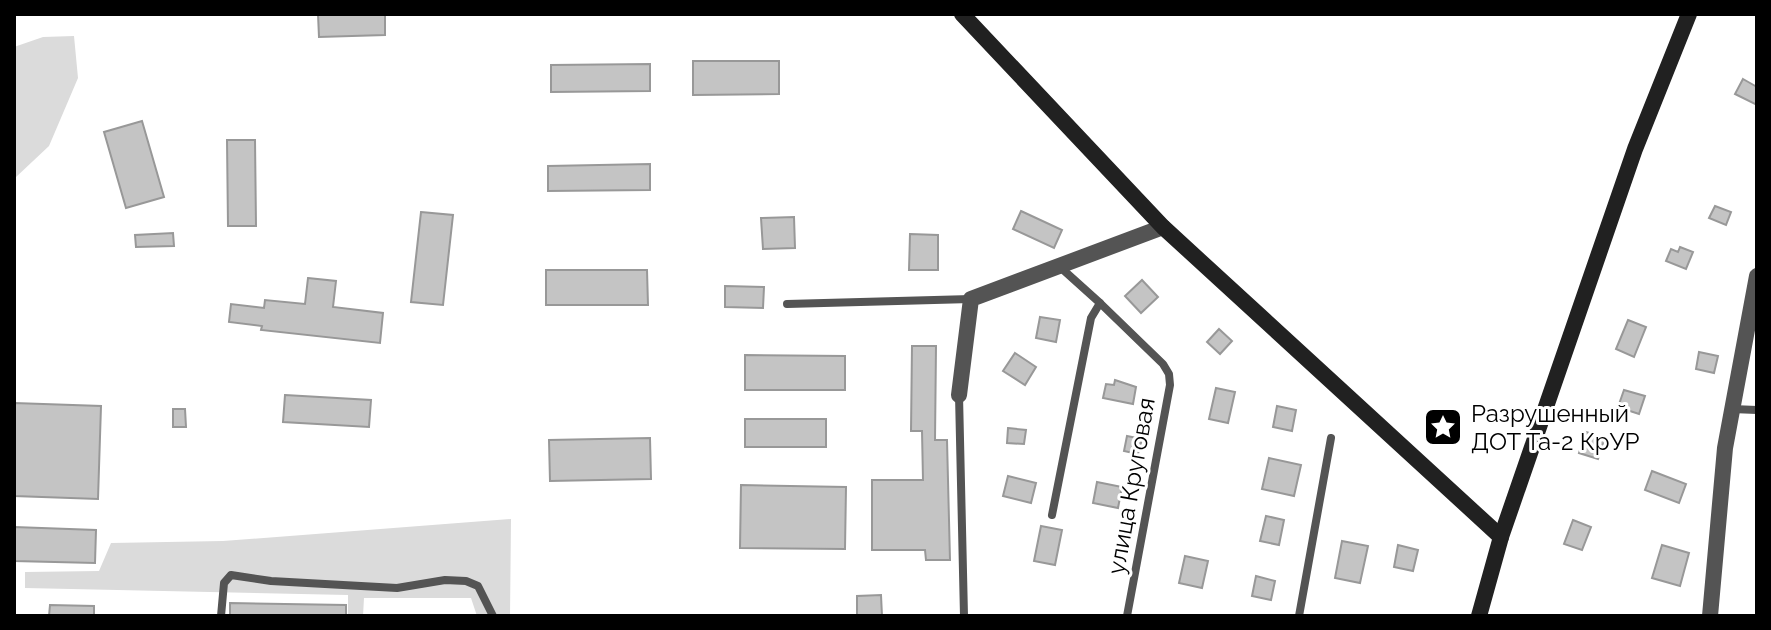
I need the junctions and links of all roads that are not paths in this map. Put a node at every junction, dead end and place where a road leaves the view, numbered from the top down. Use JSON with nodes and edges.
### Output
{"nodes":[{"id":1,"x":962,"y":14,"type":"edge"},
{"id":2,"x":1689,"y":14,"type":"edge"},
{"id":3,"x":1163,"y":227,"type":"junction"},
{"id":4,"x":1058,"y":266,"type":"junction"},
{"id":5,"x":1757,"y":276,"type":"edge"},
{"id":6,"x":971,"y":299,"type":"junction"},
{"id":7,"x":1100,"y":303,"type":"junction"},
{"id":8,"x":787,"y":304,"type":"dead end"},
{"id":9,"x":959,"y":395,"type":"joint"},
{"id":10,"x":1732,"y":409,"type":"junction"},
{"id":11,"x":1757,"y":410,"type":"edge"},
{"id":12,"x":1331,"y":438,"type":"dead end"},
{"id":13,"x":1052,"y":515,"type":"dead end"},
{"id":14,"x":1501,"y":537,"type":"junction"},
{"id":15,"x":221,"y":616,"type":"edge"},
{"id":16,"x":493,"y":616,"type":"edge"},
{"id":17,"x":964,"y":616,"type":"edge"},
{"id":18,"x":1127,"y":616,"type":"edge"},
{"id":19,"x":1299,"y":616,"type":"edge"},
{"id":20,"x":1479,"y":616,"type":"edge"},
{"id":21,"x":1710,"y":616,"type":"edge"}],
"edges":[{"from":1,"to":3,"type":"street"},
{"from":2,"to":14,"type":"street"},
{"from":3,"to":4,"type":"street"},
{"from":3,"to":14,"type":"street"},
{"from":4,"to":6,"type":"street"},
{"from":4,"to":7,"type":"lane","name":"улица Круговая"},
{"from":5,"to":10,"type":"street"},
{"from":6,"to":8,"type":"lane"},
{"from":6,"to":9,"type":"street"},
{"from":7,"to":13,"type":"lane"},
{"from":7,"to":18,"type":"lane","name":"улица Круговая"},
{"from":9,"to":17,"type":"lane"},
{"from":10,"to":11,"type":"lane"},
{"from":10,"to":21,"type":"street"},
{"from":12,"to":19,"type":"lane"},
{"from":14,"to":20,"type":"street"},
{"from":15,"to":16,"type":"lane"}]}
